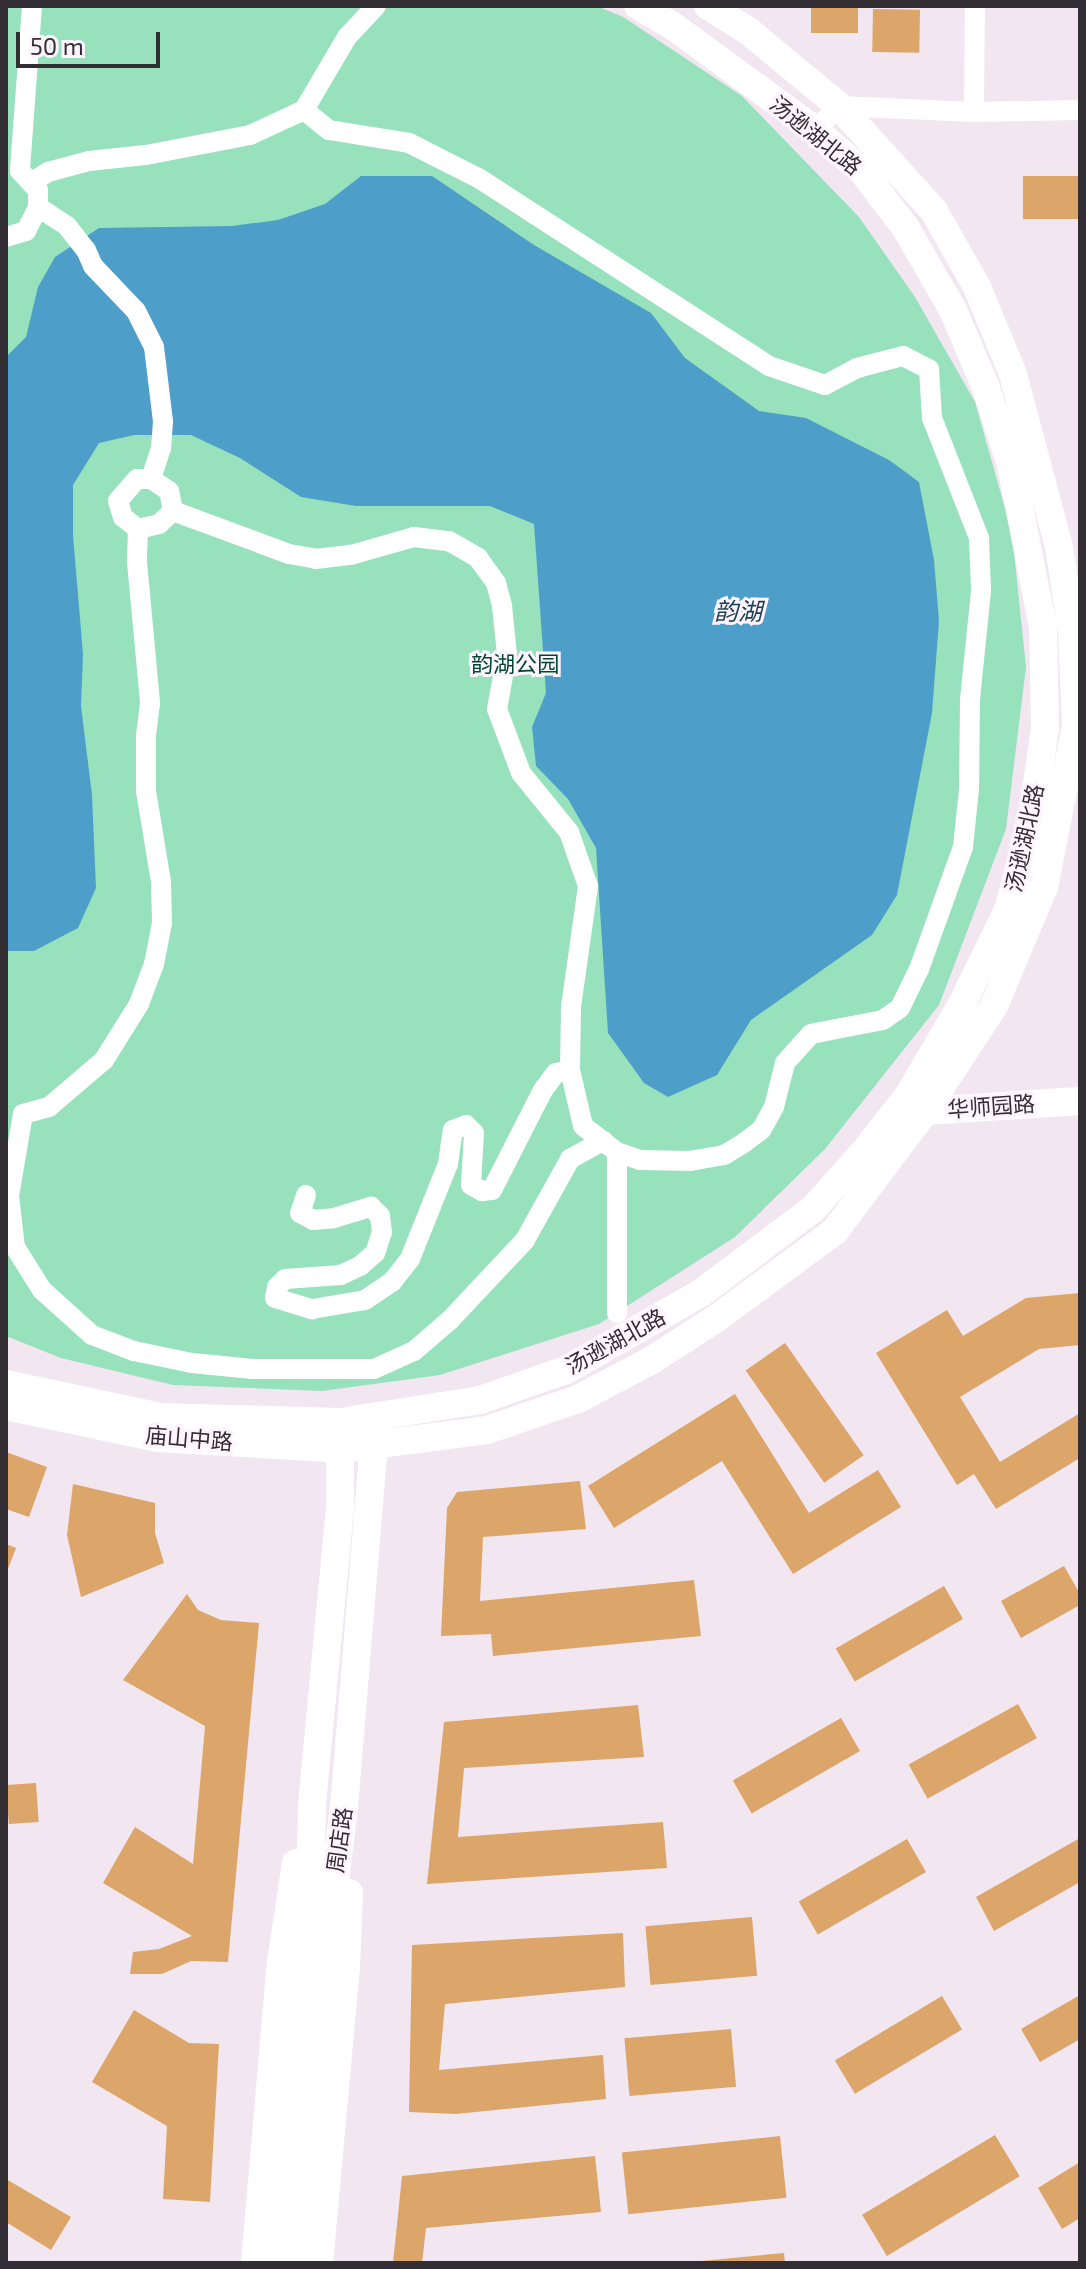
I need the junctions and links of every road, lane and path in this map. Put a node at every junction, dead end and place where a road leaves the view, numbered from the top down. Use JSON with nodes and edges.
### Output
{"nodes":[{"id":1,"x":32,"y":6,"type":"edge"},
{"id":2,"x":376,"y":6,"type":"edge"},
{"id":3,"x":638,"y":6,"type":"edge"},
{"id":4,"x":708,"y":6,"type":"edge"},
{"id":5,"x":975,"y":6,"type":"edge"},
{"id":6,"x":839,"y":106,"type":"junction"},
{"id":7,"x":304,"y":110,"type":"junction"},
{"id":8,"x":1080,"y":110,"type":"edge"},
{"id":9,"x":974,"y":112,"type":"junction"},
{"id":10,"x":815,"y":130,"type":"junction"},
{"id":11,"x":19,"y":174,"type":"edge"},
{"id":12,"x":38,"y":207,"type":"junction"},
{"id":13,"x":6,"y":237,"type":"edge"},
{"id":14,"x":151,"y":479,"type":"junction"},
{"id":15,"x":173,"y":511,"type":"junction"},
{"id":16,"x":138,"y":529,"type":"junction"},
{"id":17,"x":570,"y":1070,"type":"junction"},
{"id":18,"x":1080,"y":1101,"type":"edge"},
{"id":19,"x":917,"y":1103,"type":"junction"},
{"id":20,"x":14,"y":1114,"type":"edge"},
{"id":21,"x":610,"y":1147,"type":"junction"},
{"id":22,"x":306,"y":1195,"type":"dead end"},
{"id":23,"x":617,"y":1313,"type":"dead end"},
{"id":24,"x":6,"y":1384,"type":"edge"},
{"id":25,"x":6,"y":1406,"type":"edge"},
{"id":26,"x":375,"y":1416,"type":"junction"},
{"id":27,"x":340,"y":1435,"type":"junction"},
{"id":28,"x":375,"y":1446,"type":"junction"},
{"id":29,"x":312,"y":1804,"type":"junction"},
{"id":30,"x":344,"y":1807,"type":"junction"},
{"id":31,"x":313,"y":1963,"type":"junction"},
{"id":32,"x":255,"y":2263,"type":"edge"},
{"id":33,"x":276,"y":2263,"type":"edge"},
{"id":34,"x":298,"y":2263,"type":"edge"},
{"id":35,"x":319,"y":2263,"type":"edge"}],
"edges":[{"from":1,"to":11,"type":"street"},
{"from":2,"to":7,"type":"street"},
{"from":3,"to":10,"type":"street","name":"汤逊湖北路"},
{"from":4,"to":6,"type":"street","name":"汤逊湖北路"},
{"from":5,"to":9,"type":"street"},
{"from":6,"to":9,"type":"street"},
{"from":6,"to":10,"type":"street"},
{"from":6,"to":19,"type":"street","name":"汤逊湖北路"},
{"from":7,"to":11,"type":"street"},
{"from":7,"to":21,"type":"street"},
{"from":8,"to":9,"type":"street"},
{"from":10,"to":19,"type":"street","name":"汤逊湖北路"},
{"from":11,"to":12,"type":"street"},
{"from":12,"to":13,"type":"street"},
{"from":12,"to":14,"type":"street"},
{"from":14,"to":15,"type":"street"},
{"from":14,"to":16,"type":"street"},
{"from":15,"to":16,"type":"street"},
{"from":15,"to":17,"type":"street"},
{"from":16,"to":20,"type":"street"},
{"from":17,"to":21,"type":"street"},
{"from":17,"to":22,"type":"street"},
{"from":18,"to":19,"type":"street","name":"华师园路"},
{"from":19,"to":26,"type":"street","name":"汤逊湖北路"},
{"from":19,"to":28,"type":"street","name":"汤逊湖北路"},
{"from":20,"to":21,"type":"street"},
{"from":21,"to":23,"type":"street"},
{"from":24,"to":27,"type":"street","name":"庙山中路"},
{"from":25,"to":27,"type":"street","name":"庙山中路"},
{"from":26,"to":27,"type":"street","name":"汤逊湖北路"},
{"from":26,"to":28,"type":"street","name":"周店路"},
{"from":27,"to":28,"type":"street","name":"庙山中路"},
{"from":27,"to":29,"type":"street","name":"周店路"},
{"from":28,"to":30,"type":"street","name":"周店路"},
{"from":29,"to":31,"type":"street","name":"周店路"},
{"from":29,"to":32,"type":"street"},
{"from":30,"to":31,"type":"street","name":"周店路"},
{"from":30,"to":35,"type":"street"},
{"from":31,"to":33,"type":"street","name":"周店路"},
{"from":31,"to":34,"type":"street","name":"周店路"}]}
